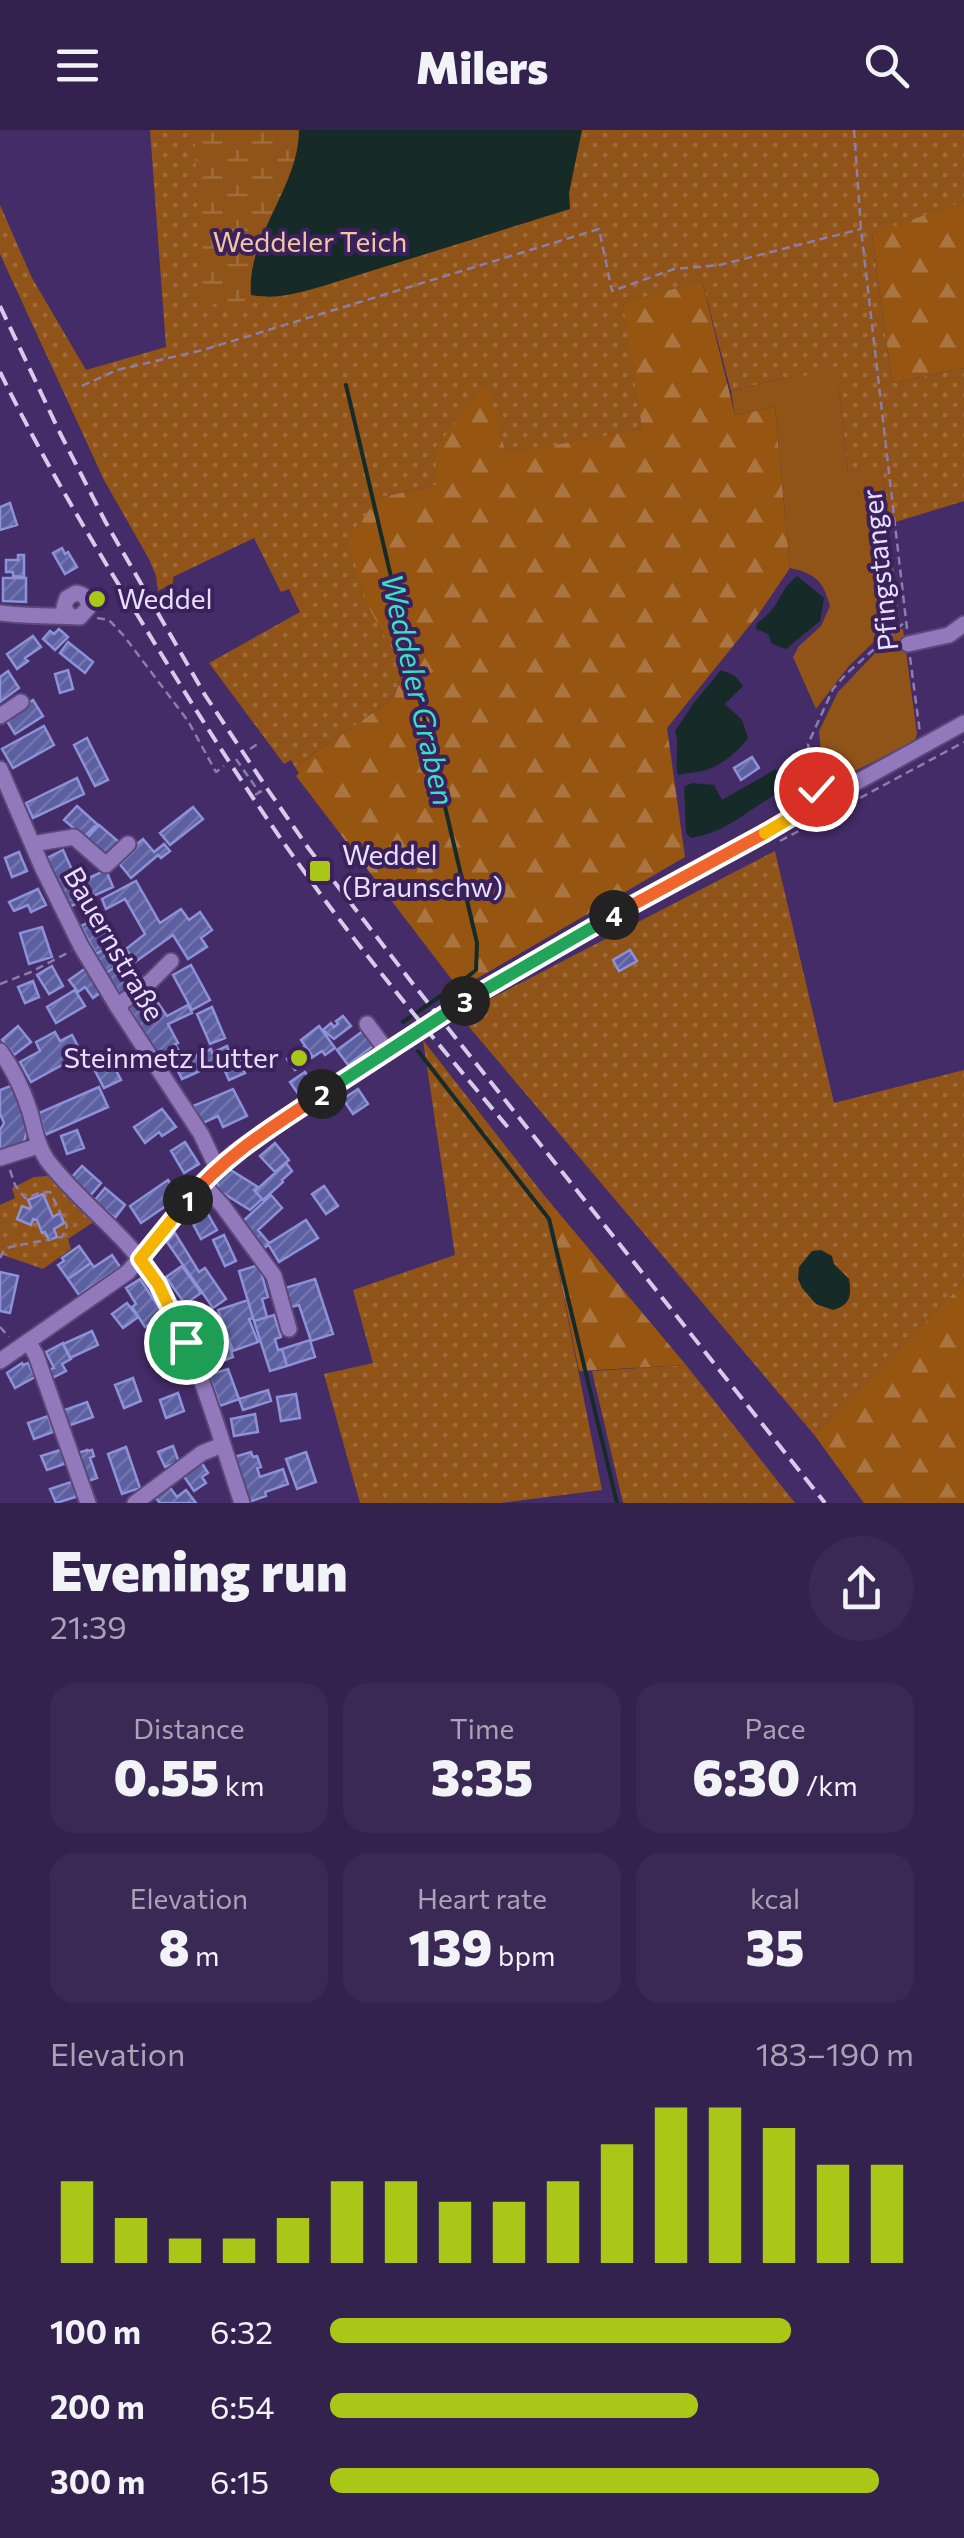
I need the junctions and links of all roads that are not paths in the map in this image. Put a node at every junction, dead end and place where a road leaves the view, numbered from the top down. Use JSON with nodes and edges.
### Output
{"nodes":[{"id":1,"x":86,"y":612,"type":"road end"},
{"id":2,"x":0,"y":613,"type":"edge"},
{"id":3,"x":964,"y":624,"type":"edge"},
{"id":4,"x":908,"y":644,"type":"road end"},
{"id":5,"x":21,"y":702,"type":"dead end"},
{"id":6,"x":0,"y":716,"type":"edge"},
{"id":7,"x":964,"y":723,"type":"edge"},
{"id":8,"x":0,"y":769,"type":"edge"},
{"id":9,"x":32,"y":844,"type":"junction"},
{"id":10,"x":128,"y":844,"type":"dead end"},
{"id":11,"x":171,"y":961,"type":"dead end"},
{"id":12,"x":117,"y":1006,"type":"junction"},
{"id":13,"x":367,"y":1024,"type":"dead end"},
{"id":14,"x":387,"y":1051,"type":"junction"},
{"id":15,"x":0,"y":1052,"type":"edge"},
{"id":16,"x":201,"y":1134,"type":"junction"},
{"id":17,"x":38,"y":1146,"type":"junction"},
{"id":18,"x":234,"y":1153,"type":"junction"},
{"id":19,"x":2,"y":1158,"type":"edge"},
{"id":20,"x":217,"y":1168,"type":"junction"},
{"id":21,"x":202,"y":1183,"type":"junction"},
{"id":22,"x":140,"y":1259,"type":"junction"},
{"id":23,"x":289,"y":1329,"type":"dead end"},
{"id":24,"x":28,"y":1342,"type":"junction"},
{"id":25,"x":0,"y":1361,"type":"edge"},
{"id":26,"x":222,"y":1445,"type":"junction"},
{"id":27,"x":88,"y":1503,"type":"edge"},
{"id":28,"x":135,"y":1503,"type":"edge"},
{"id":29,"x":242,"y":1503,"type":"edge"}],
"edges":[{"from":1,"to":2,"type":"street"},
{"from":3,"to":4,"type":"street"},
{"from":5,"to":6,"type":"street"},
{"from":7,"to":14,"type":"street"},
{"from":8,"to":9,"type":"street","name":"Bauernstraße"},
{"from":9,"to":10,"type":"street"},
{"from":9,"to":12,"type":"street","name":"Bauernstraße"},
{"from":11,"to":12,"type":"street"},
{"from":12,"to":16,"type":"street","name":"Bauernstraße"},
{"from":13,"to":14,"type":"street"},
{"from":14,"to":18,"type":"street"},
{"from":15,"to":17,"type":"street"},
{"from":16,"to":18,"type":"street","name":"Bauernstraße"},
{"from":16,"to":20,"type":"street","name":"Bauernstraße"},
{"from":17,"to":19,"type":"street"},
{"from":17,"to":22,"type":"street"},
{"from":18,"to":20,"type":"street"},
{"from":20,"to":21,"type":"street"},
{"from":21,"to":22,"type":"street"},
{"from":21,"to":23,"type":"street"},
{"from":22,"to":24,"type":"street"},
{"from":22,"to":26,"type":"street"},
{"from":24,"to":25,"type":"street"},
{"from":24,"to":27,"type":"street"},
{"from":26,"to":28,"type":"street"},
{"from":26,"to":29,"type":"street"}]}
